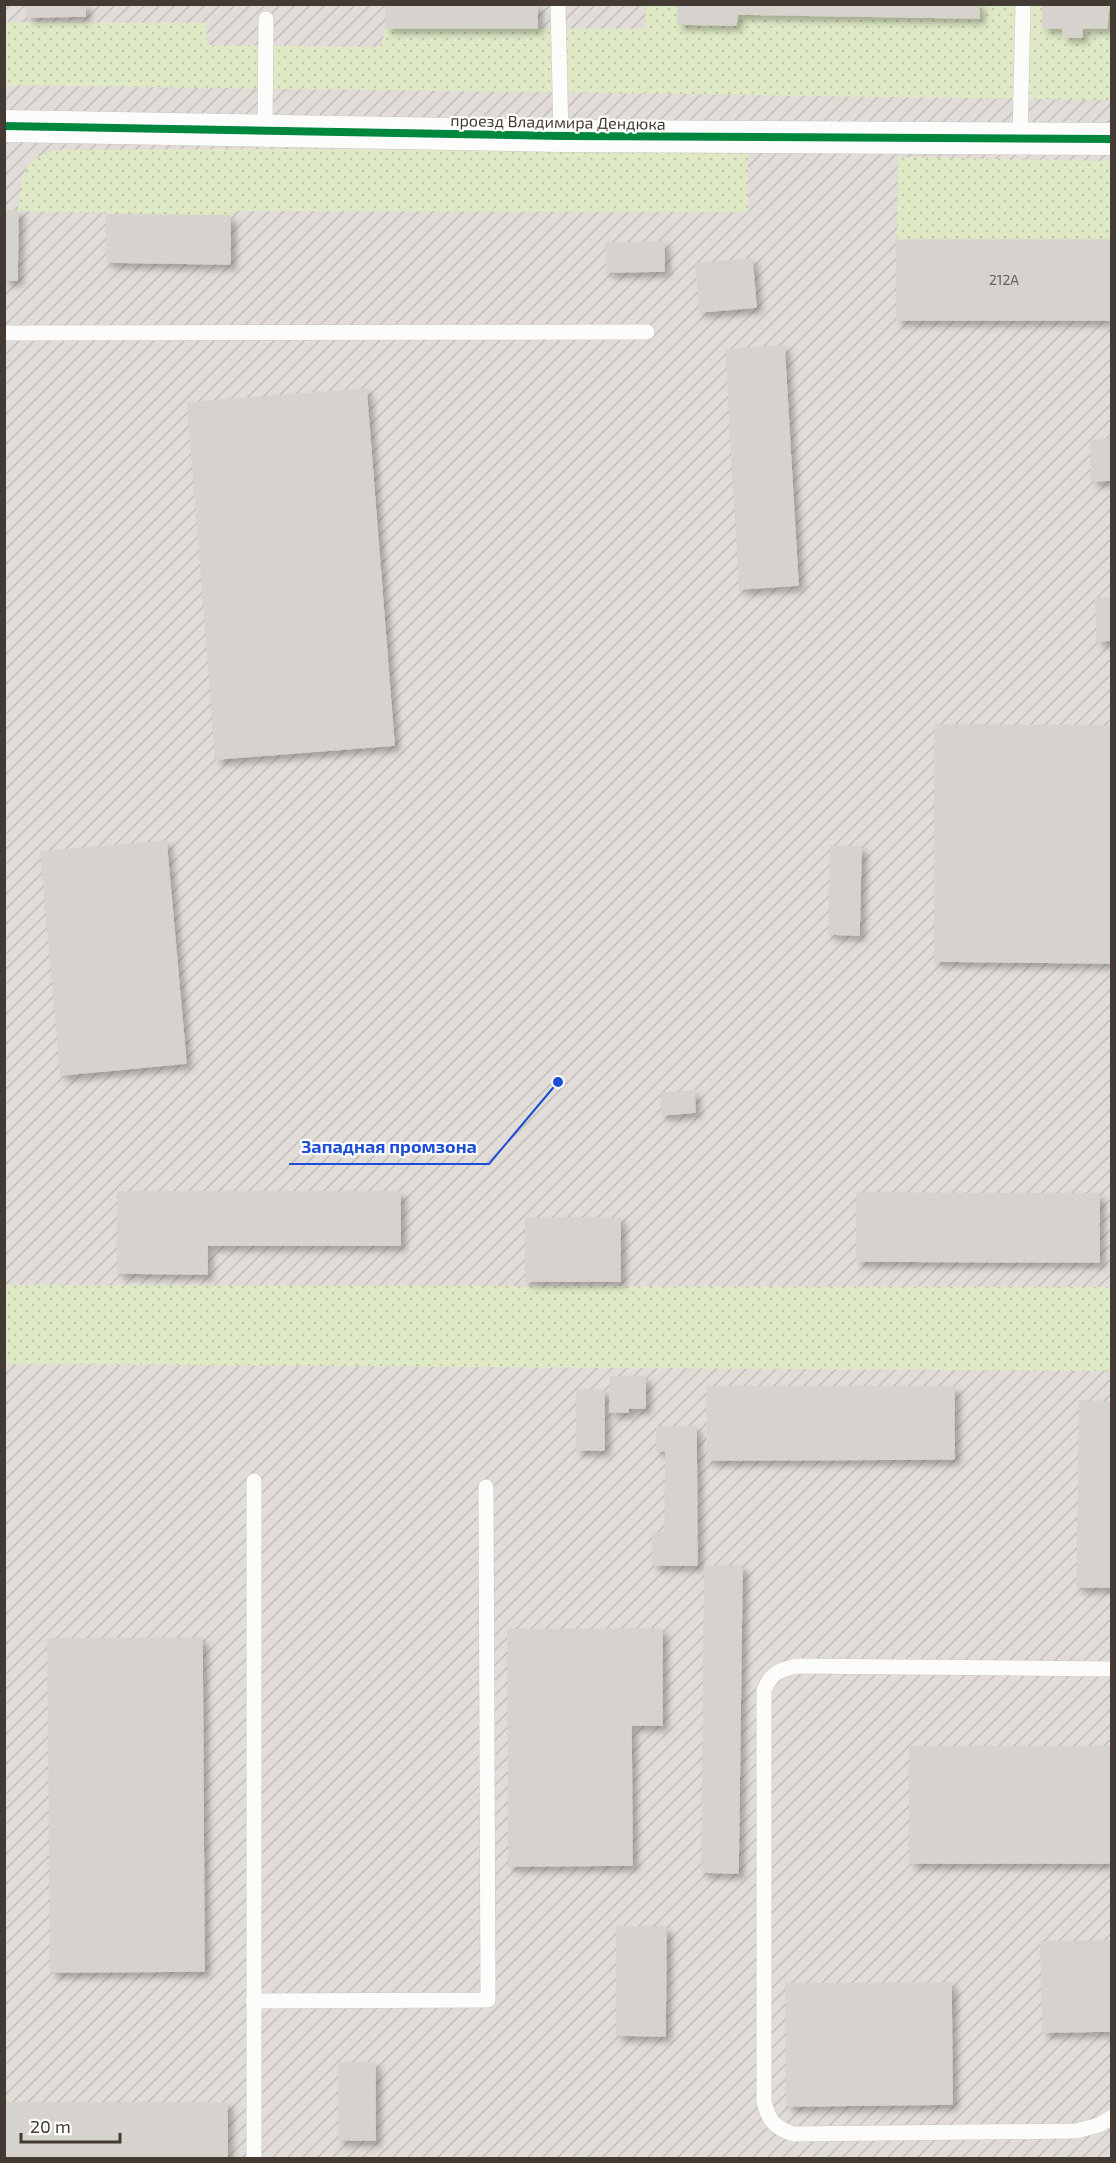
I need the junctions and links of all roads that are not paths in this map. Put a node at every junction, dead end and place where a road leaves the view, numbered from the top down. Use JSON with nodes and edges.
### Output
{"nodes":[{"id":1,"x":558,"y":4,"type":"edge"},
{"id":2,"x":1023,"y":4,"type":"edge"},
{"id":3,"x":266,"y":19,"type":"dead end"},
{"id":4,"x":4,"y":126,"type":"edge"},
{"id":5,"x":265,"y":131,"type":"junction"},
{"id":6,"x":561,"y":136,"type":"junction"},
{"id":7,"x":1020,"y":138,"type":"junction"},
{"id":8,"x":1112,"y":139,"type":"edge"},
{"id":9,"x":647,"y":332,"type":"dead end"},
{"id":10,"x":4,"y":333,"type":"edge"},
{"id":11,"x":254,"y":1481,"type":"dead end"},
{"id":12,"x":486,"y":1487,"type":"dead end"},
{"id":13,"x":1112,"y":1669,"type":"edge"},
{"id":14,"x":253,"y":2001,"type":"junction"},
{"id":15,"x":1112,"y":2117,"type":"edge"},
{"id":16,"x":254,"y":2158,"type":"edge"}],
"edges":[{"from":1,"to":6,"type":"lane"},
{"from":2,"to":7,"type":"lane"},
{"from":3,"to":5,"type":"lane"},
{"from":4,"to":5,"type":"street","name":"проезд Владимира Дендюка"},
{"from":5,"to":6,"type":"street","name":"проезд Владимира Дендюка"},
{"from":6,"to":7,"type":"street","name":"проезд Владимира Дендюка"},
{"from":7,"to":8,"type":"street","name":"проезд Владимира Дендюка"},
{"from":9,"to":10,"type":"lane"},
{"from":11,"to":14,"type":"lane"},
{"from":12,"to":14,"type":"lane"},
{"from":13,"to":15,"type":"lane"},
{"from":14,"to":16,"type":"lane"}]}
